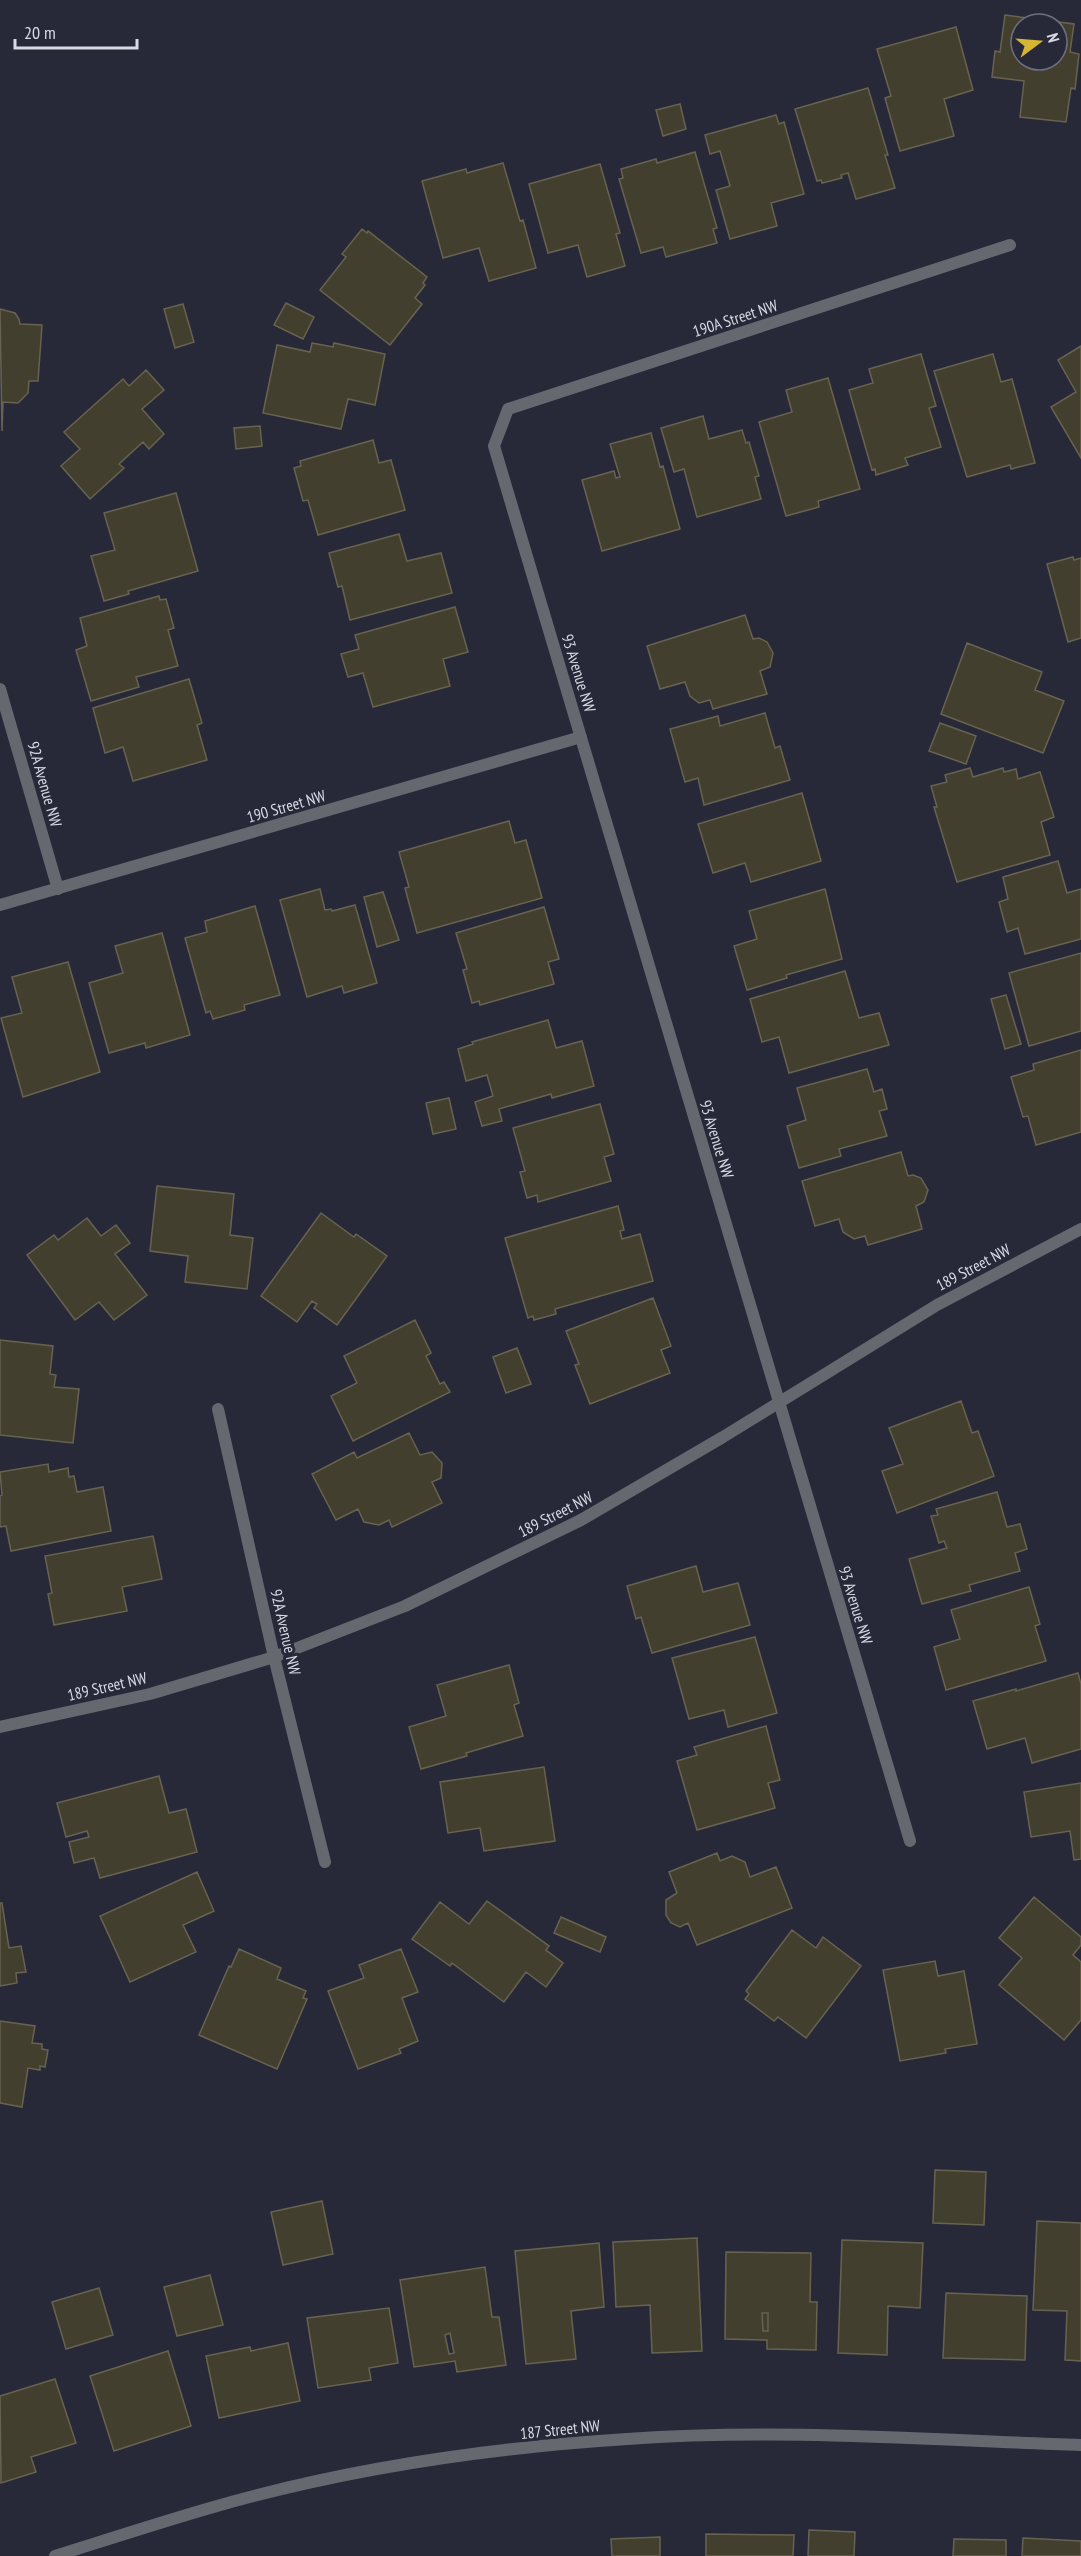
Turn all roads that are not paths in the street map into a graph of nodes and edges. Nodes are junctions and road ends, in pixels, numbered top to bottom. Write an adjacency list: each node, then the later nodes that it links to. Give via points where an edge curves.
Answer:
1 (1010, 245): 2 (street, 190A Street NW, via 508,409)
2 (494, 446): 4 (street, 93 Avenue NW)
3 (0, 689): 5 (street, 92A Avenue NW)
4 (581, 737): 5 (street, 190 Street NW); 8 (street, 93 Avenue NW)
5 (58, 889): 6 (street, 190 Street NW)
6 (0, 905)
7 (1081, 1229): 8 (street, 189 Street NW, via 937,1305)
8 (778, 1402): 10 (street, 189 Street NW, via 581,1521 405,1606); 12 (street, 93 Avenue NW)
9 (218, 1409): 10 (street, 92A Avenue NW)
10 (274, 1657): 11 (street, 189 Street NW, via 150,1694); 13 (street, 92A Avenue NW)
11 (0, 1727)
12 (910, 1841)
13 (325, 1862)
14 (1081, 2445): 15 (street, 187 Street NW, via 720,2435 544,2446 383,2469 293,2488 211,2508)
15 (55, 2556)

